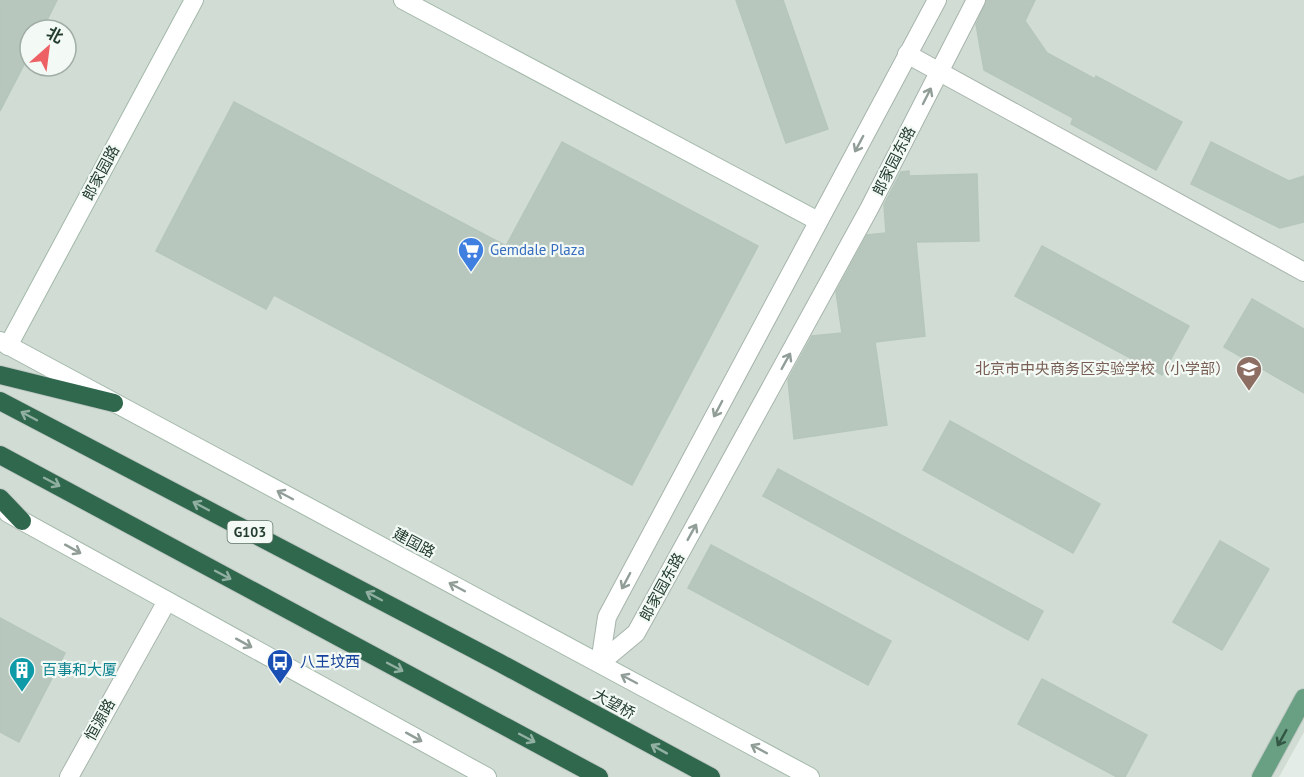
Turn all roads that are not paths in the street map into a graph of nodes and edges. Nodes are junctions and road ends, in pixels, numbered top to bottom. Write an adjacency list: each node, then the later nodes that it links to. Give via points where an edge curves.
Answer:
1 (194, 0): 9 (street, 郎家园路)
2 (403, 0): 7 (street)
3 (937, 0): 5 (street)
4 (976, 0): 6 (street, 郎家园东路)
5 (908, 54): 6 (street); 7 (street, one-way to 7)
6 (939, 73): 8 (street); 18 (street, 郎家园东路, one-way to 6, via 636,633 864,220)
7 (818, 221): 18 (street, one-way to 18, via 607,617)
8 (1304, 272)
9 (4, 343): 12 (street, 建国路)
10 (0, 375): 12 (highway)
11 (0, 400): 23 (highway, 大望桥 / G103, one-way to 11)
12 (114, 403): 18 (street, 建国路, one-way to 12)
13 (0, 455): 22 (highway, one-way to 22)
14 (0, 498): 16 (highway)
15 (0, 508): 16 (street)
16 (22, 520): 17 (street, one-way to 17)
17 (167, 601): 20 (street, 恒源路); 21 (street, one-way to 21)
18 (600, 663): 24 (street, 建国路, one-way to 18)
19 (1304, 698): 25 (main road, one-way to 25)
20 (69, 777)
21 (487, 777)
22 (598, 777)
23 (711, 777)
24 (810, 777)
25 (1261, 777)

